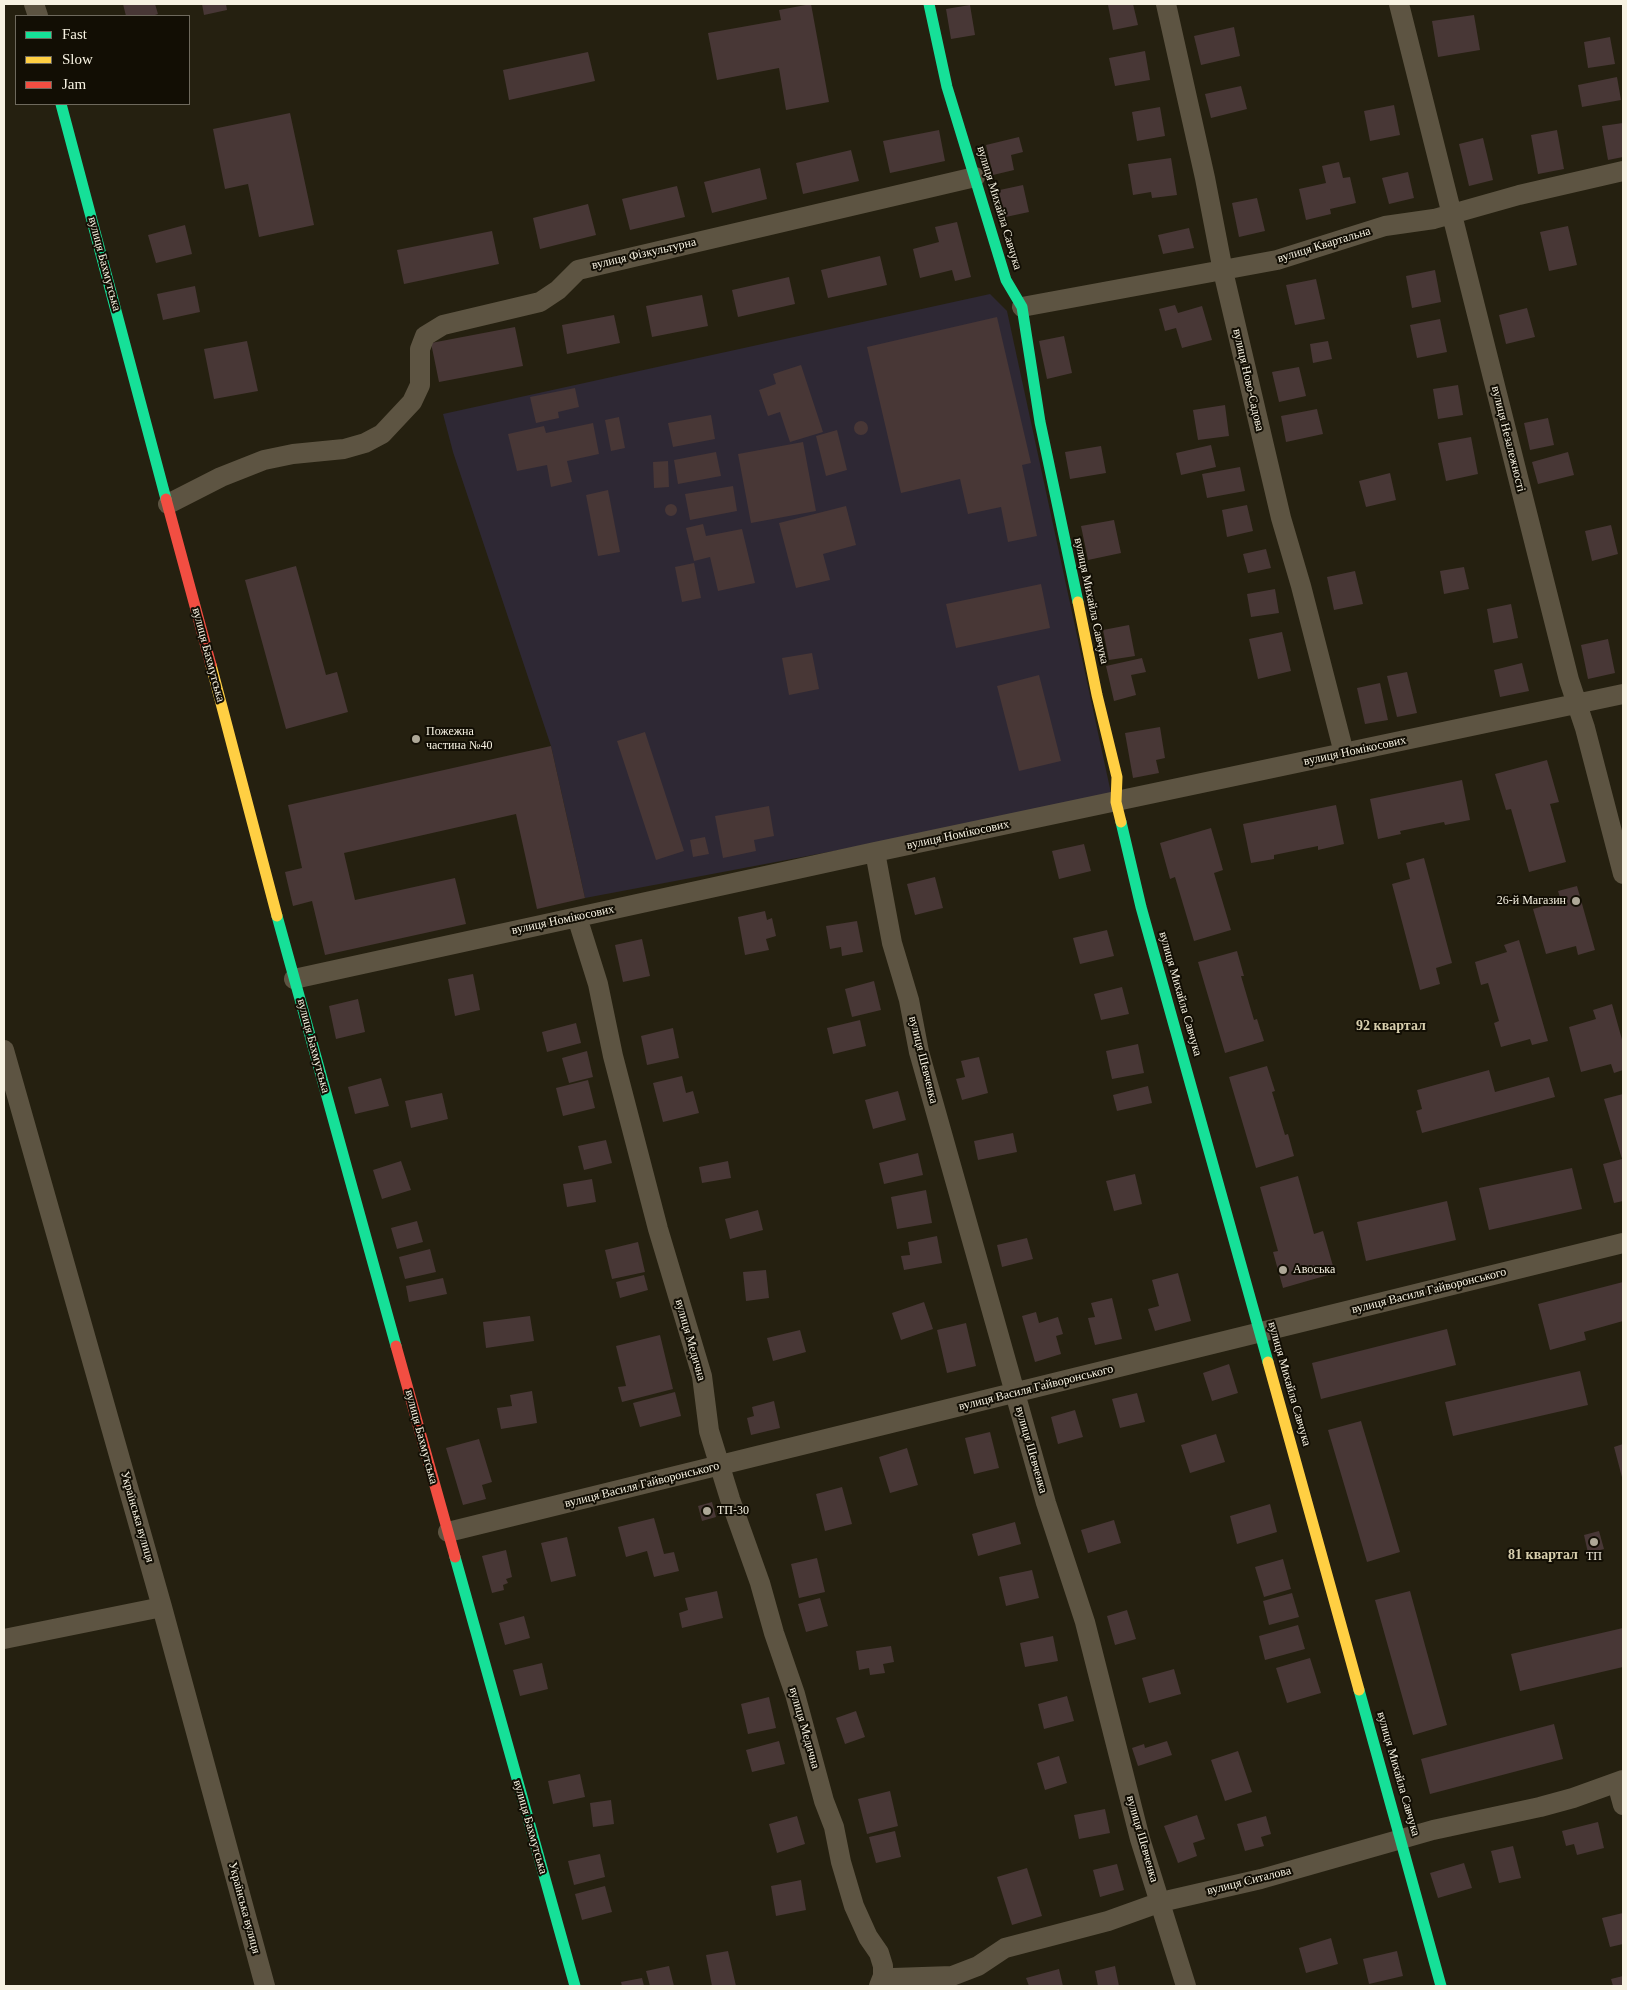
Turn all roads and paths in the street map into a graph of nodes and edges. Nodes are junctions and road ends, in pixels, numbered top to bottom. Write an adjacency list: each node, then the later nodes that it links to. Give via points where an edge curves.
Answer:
1 (929, 4): 6 (street, вулиця Михайла Савчука, via 947,87)
2 (1166, 4): 8 (street, вулиця Ново-Садова)
3 (1399, 4): 7 (street, вулиця Незалежності)
4 (61, 105): 10 (street, вулиця Бахмутська)
5 (1623, 172): 7 (street, вулиця Квартальна, via 1519,194)
6 (975, 176): 9 (street, вулиця Михайла Савчука, via 1006,280); 10 (street, вулиця Фізкультурна, via 578,270 540,302 443,325 425,336 420,349 420,384 412,402 382,434 344,449 264,460)
7 (1451, 213): 8 (street, вулиця Квартальна, via 1434,219 1385,226 1277,260); 12 (street, вулиця Незалежності, via 1568,680)
8 (1223, 270): 9 (street, вулиця Квартальна); 13 (street, вулиця Ново-Садова, via 1280,518)
9 (1022, 308): 14 (street, вулиця Михайла Савчука, via 1040,422 1117,777)
10 (168, 504): 18 (street, вулиця Бахмутська)
11 (1623, 694): 12 (street, вулиця Номікосових)
12 (1577, 704): 13 (street, вулиця Номікосових); 16 (street, вулиця Незалежності)
13 (1344, 753): 14 (street, вулиця Номікосових)
14 (1116, 802): 15 (street, вулиця Номікосових); 21 (street, вулиця Михайла Савчука, via 1141,907)
15 (875, 852): 17 (street, вулиця Номікосових); 22 (street, вулиця Шевченка, via 892,943 909,1000 919,1052)
16 (1623, 874)
17 (577, 917): 18 (street, вулиця Номікосових); 23 (street, вулиця Медична, via 598,984 613,1056 658,1229 702,1376 709,1431)
18 (294, 979): 24 (street, вулиця Бахмутська)
19 (4, 1050): 25 (street, Українська вулиця)
20 (1623, 1243): 21 (street, вулиця Василя Гайворонського)
21 (1260, 1333): 22 (street, вулиця Василя Гайворонського); 29 (street, вулиця Михайла Савчука)
22 (1014, 1394): 23 (street, вулиця Василя Гайворонського); 30 (street, вулиця Шевченка, via 1085,1622 1140,1839)
23 (720, 1466): 24 (street, вулиця Василя Гайворонського); 33 (street, вулиця Медична, via 795,1694 854,1906 883,1966)
24 (448, 1532): 32 (street, вулиця Бахмутська)
25 (162, 1606): 26 (street); 31 (street, Українська вулиця)
26 (4, 1639)
27 (1620, 1782): 28 (street); 29 (street, вулиця Ситалова, via 1556,1802)
28 (1623, 1806)
29 (1401, 1839): 30 (street, вулиця Ситалова, via 1261,1879); 35 (street, вулиця Михайла Савчука)
30 (1161, 1902): 33 (street, вулиця Ситалова, via 1108,1921 1005,1948 978,1966 952,1976 893,1978); 34 (street, вулиця Шевченка)
31 (265, 1986)
32 (575, 1986)
33 (880, 1986)
34 (1186, 1986)
35 (1441, 1986)

